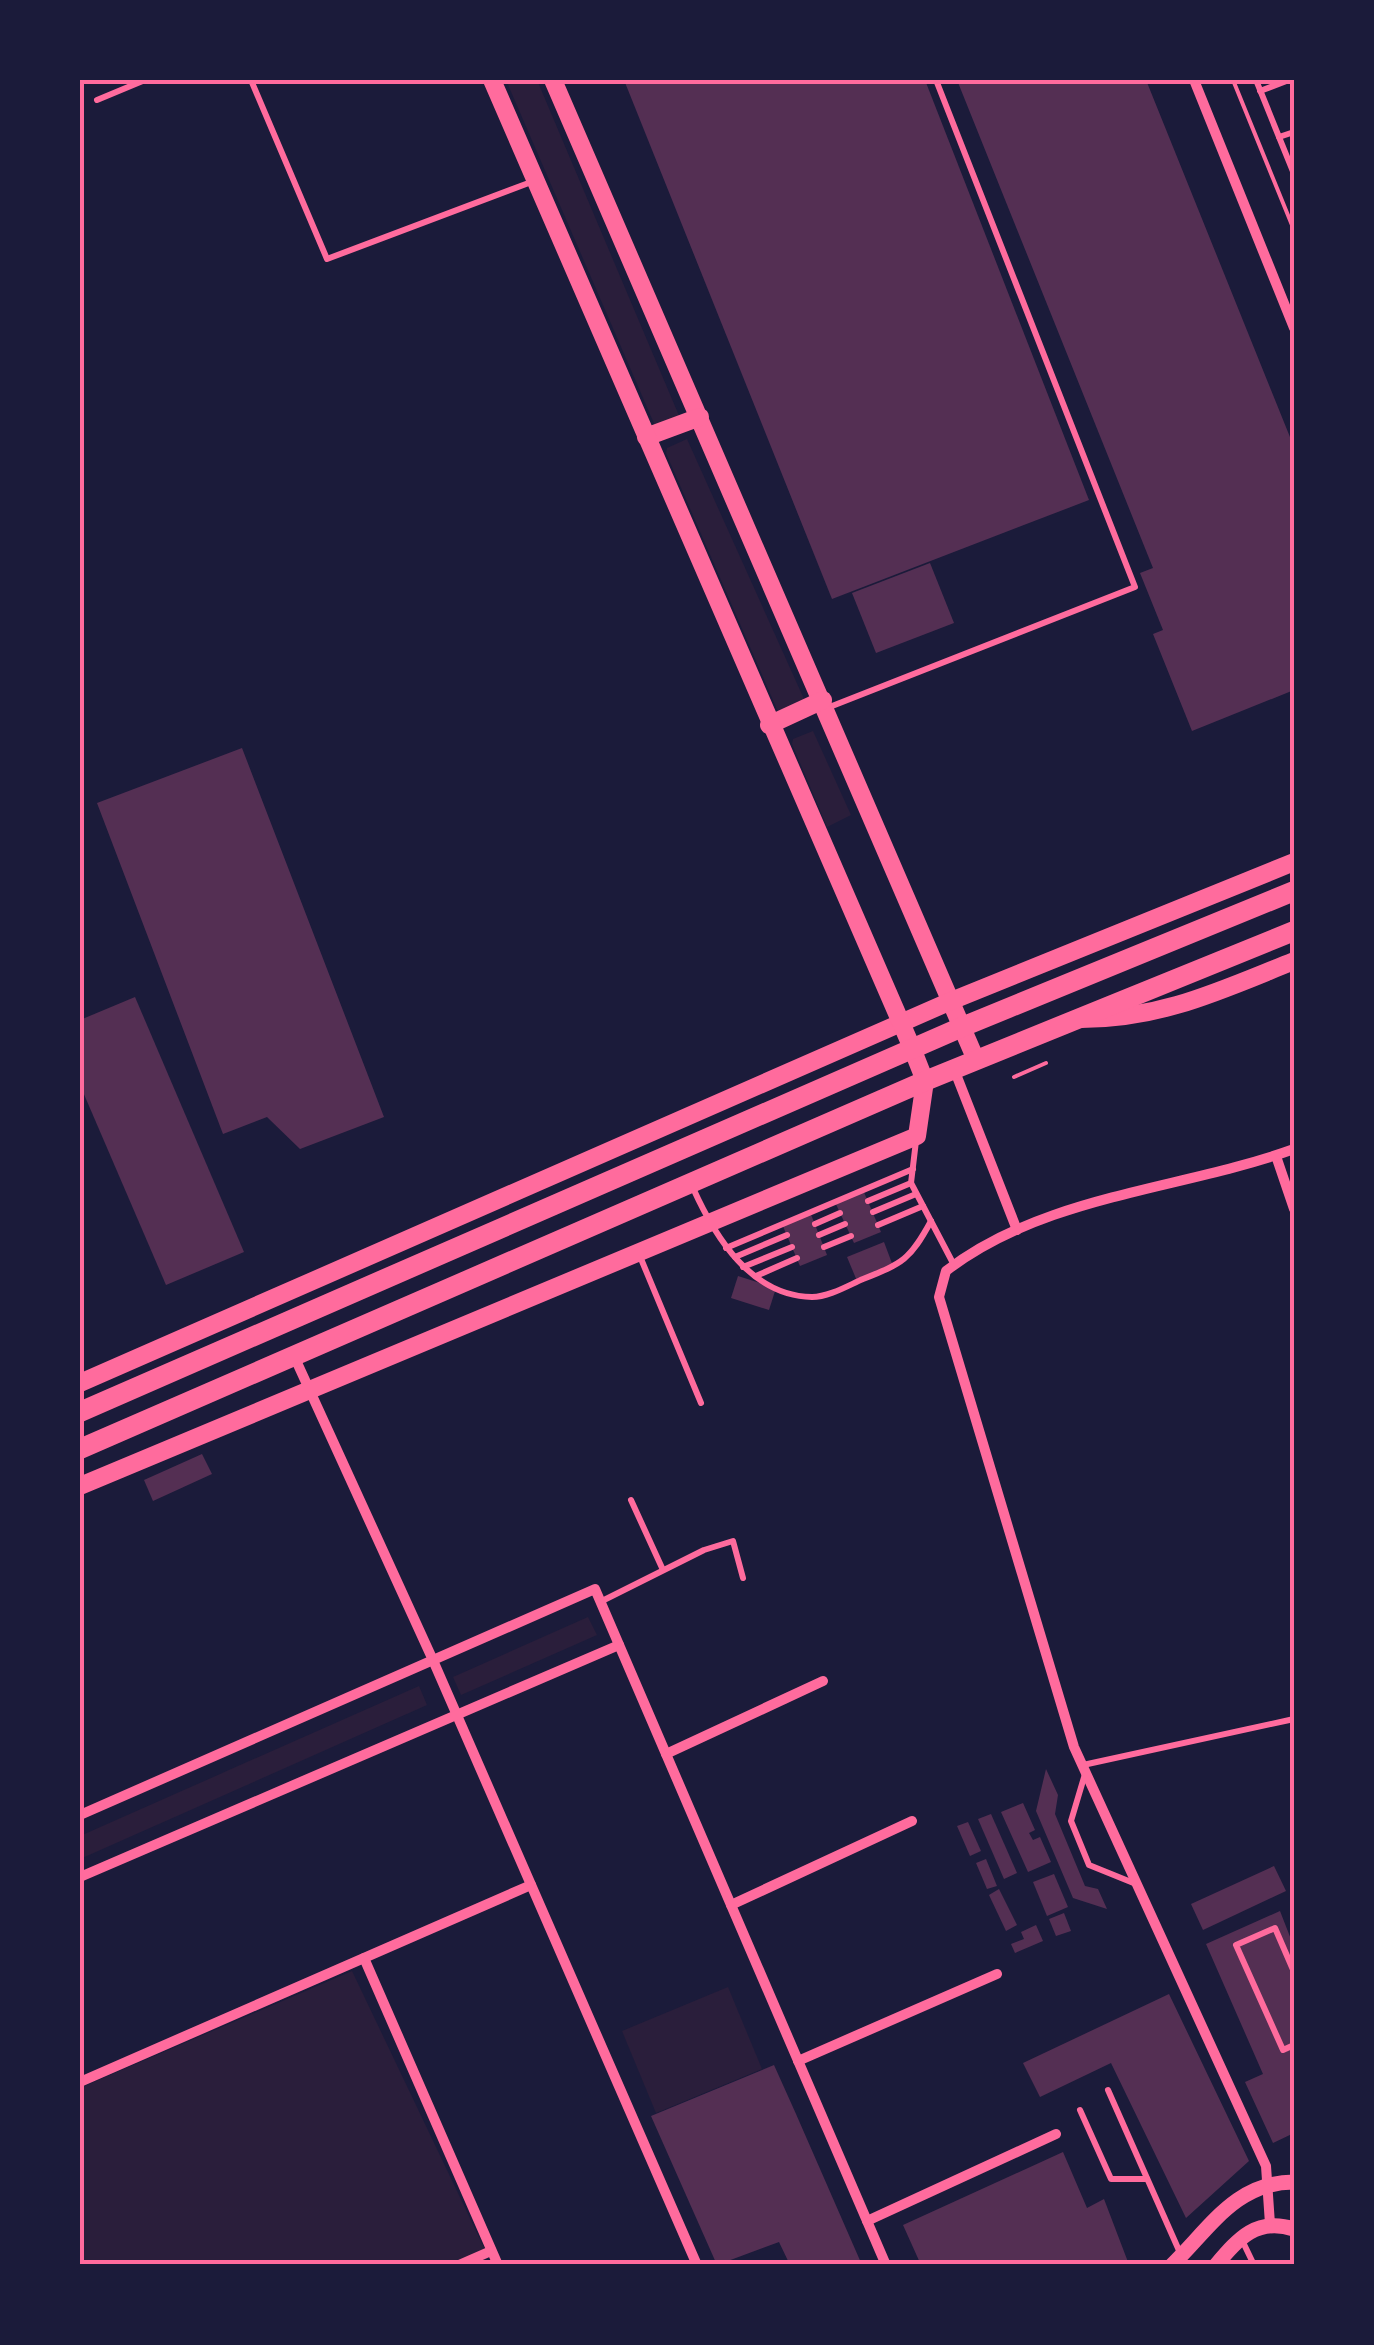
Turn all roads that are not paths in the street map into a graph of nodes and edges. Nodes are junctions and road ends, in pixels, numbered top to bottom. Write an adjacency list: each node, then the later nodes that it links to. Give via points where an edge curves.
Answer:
1 (145, 80): 10 (lane)
2 (251, 80): 14 (lane, via 327,259)
3 (492, 80): 14 (main road)
4 (553, 80): 17 (main road)
5 (936, 80): 19 (lane, via 1135,587)
6 (1194, 80): 15 (street)
7 (1256, 80): 9 (lane)
8 (1289, 80): 9 (lane)
9 (1260, 91): 12 (lane)
10 (97, 100)
11 (1294, 132): 12 (lane)
12 (1279, 138): 13 (lane)
13 (1294, 174)
14 (535, 180): 18 (main road)
15 (1290, 308): 16 (street)
16 (1294, 328)
17 (700, 417): 18 (main road); 19 (main road)
18 (646, 437): 20 (main road)
19 (825, 704): 20 (main road); 25 (main road)
20 (769, 724): 27 (main road)
21 (1294, 862): 25 (main road)
22 (1294, 891): 28 (main road)
23 (1294, 931): 26 (main road)
24 (1294, 961): 26 (main road, via 1174,1008 1135,1018)
25 (951, 1001): 27 (main road); 28 (main road)
26 (1076, 1020): 30 (main road)
27 (900, 1023): 29 (main road); 65 (main road)
28 (962, 1026): 29 (main road); 30 (main road)
29 (912, 1048): 32 (main road); 34 (main road)
30 (976, 1060): 31 (main road)
31 (954, 1069): 32 (main road); 51 (street)
32 (924, 1081): 33 (main road); 38 (main road)
33 (917, 1136): 37 (lane); 47 (main road)
34 (681, 1150): 38 (main road); 68 (main road)
35 (1294, 1150): 36 (street)
36 (1276, 1156): 43 (street); 51 (street)
37 (912, 1169): 39 (lane); 57 (lane)
38 (690, 1183): 47 (lane); 64 (main road)
39 (911, 1183): 40 (lane); 41 (lane)
40 (916, 1194): 42 (lane); 44 (lane)
41 (868, 1201)
42 (923, 1206): 46 (lane); 50 (lane)
43 (1294, 1209)
44 (873, 1212)
45 (840, 1213): 48 (lane)
46 (931, 1222): 61 (lane); 63 (lane, via 905,1262 820,1296)
47 (709, 1223): 57 (lane); 58 (main road)
48 (814, 1224)
49 (845, 1224): 52 (lane)
50 (878, 1225)
51 (1016, 1230): 61 (street)
52 (819, 1235)
53 (787, 1236): 59 (lane)
54 (850, 1236): 56 (lane)
55 (792, 1247): 62 (lane)
56 (824, 1247)
57 (726, 1248): 59 (lane)
58 (639, 1253): 66 (main road); 67 (lane)
59 (735, 1258): 62 (lane)
60 (797, 1258): 63 (lane)
61 (954, 1265): 81 (street, via 940,1283 940,1296)
62 (744, 1267): 63 (lane)
63 (755, 1276)
64 (294, 1355): 66 (street); 69 (main road)
65 (80, 1383)
66 (309, 1392): 70 (main road); 76 (street)
67 (700, 1403)
68 (80, 1412)
69 (80, 1450)
70 (80, 1486)
71 (631, 1500): 72 (lane)
72 (664, 1570): 73 (lane, via 734,1541); 74 (lane)
73 (744, 1578)
74 (600, 1602): 75 (street); 76 (street, via 595,1589)
75 (619, 1645): 78 (street); 80 (street)
76 (432, 1658): 78 (street); 82 (street)
77 (823, 1680): 80 (street)
78 (456, 1713): 84 (street); 86 (street)
79 (1294, 1719): 81 (lane)
80 (666, 1754): 87 (street)
81 (1084, 1769): 85 (street); 85 (lane, via 1071,1821 1089,1865)
82 (80, 1815)
83 (912, 1821): 87 (street)
84 (80, 1877)
85 (1136, 1884): 99 (street, via 1260,2152)
86 (531, 1885): 88 (street); 108 (street)
87 (731, 1905): 92 (street)
88 (364, 1958): 93 (street); 104 (street)
89 (1294, 1972): 91 (lane, via 1274,1928 1236,1945 1283,2050)
90 (998, 1974): 92 (street)
91 (1294, 2045)
92 (798, 2060): 100 (street)
93 (80, 2082)
94 (1108, 2090): 97 (lane)
95 (1080, 2110): 97 (lane, via 1112,2178)
96 (1056, 2134): 100 (street)
97 (1147, 2179): 105 (lane)
98 (1294, 2182): 99 (street)
99 (1266, 2184): 101 (street); 105 (street, via 1235,2199)
100 (867, 2220): 109 (street)
101 (1270, 2224): 102 (street); 103 (street)
102 (1294, 2229)
103 (1241, 2236): 110 (street); 111 (lane)
104 (491, 2251): 106 (street); 107 (street)
105 (1177, 2261)
106 (459, 2265)
107 (498, 2265)
108 (697, 2265)
109 (886, 2265)
110 (1216, 2265)
111 (1254, 2265)

